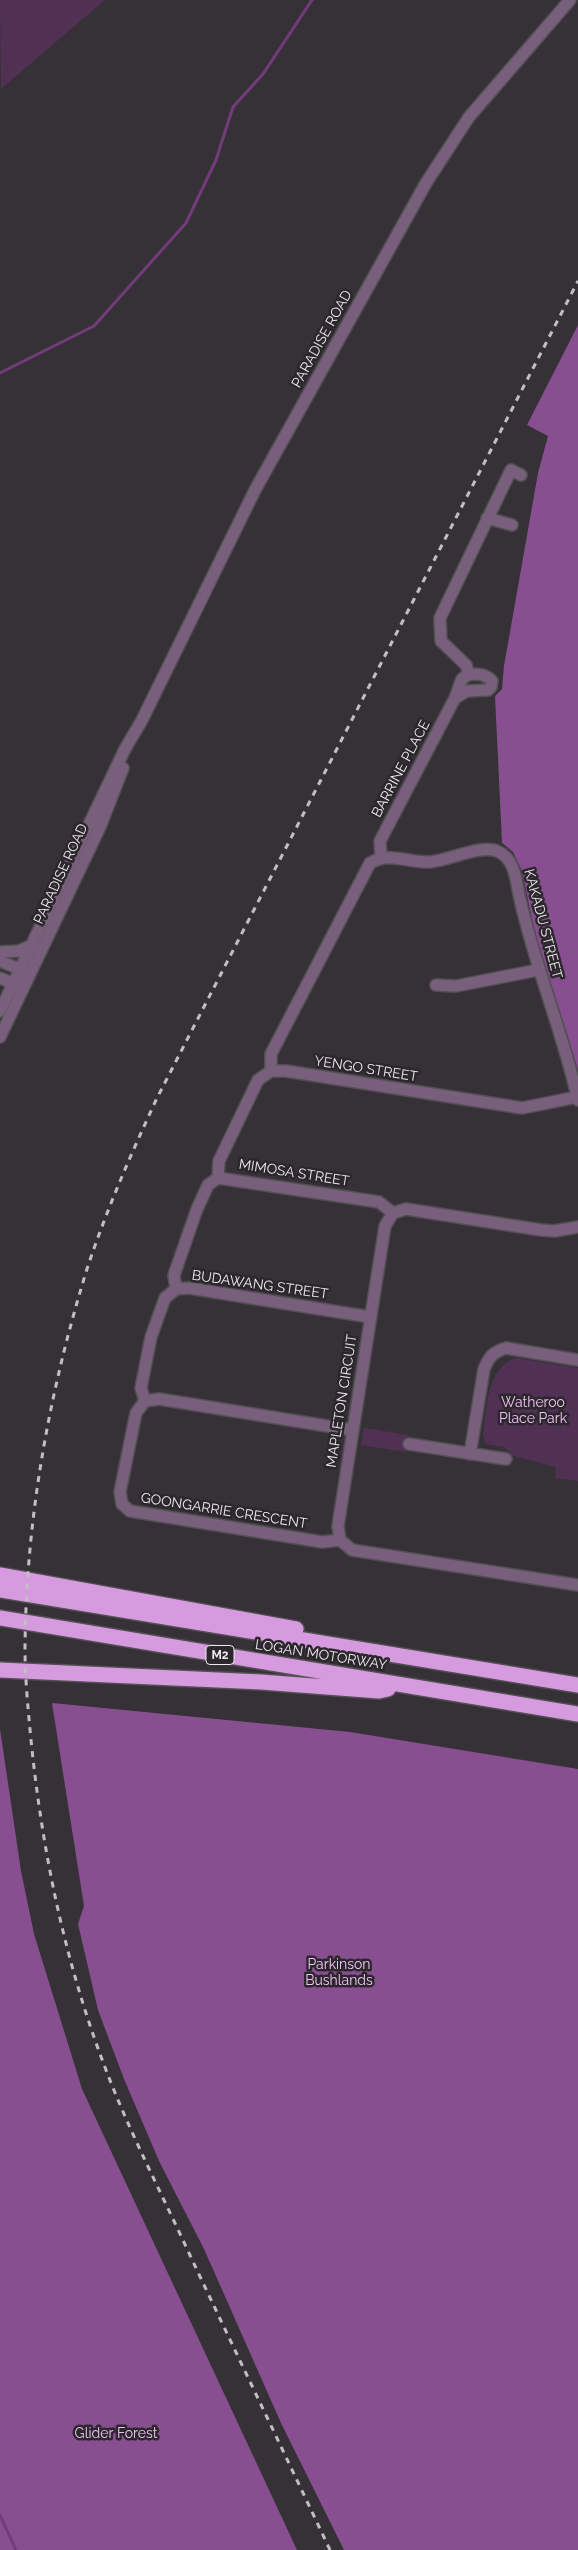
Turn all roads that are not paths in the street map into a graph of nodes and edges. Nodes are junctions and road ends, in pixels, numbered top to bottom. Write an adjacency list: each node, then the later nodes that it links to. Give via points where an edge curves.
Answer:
1 (570, 0): 7 (street, PARADISE ROAD, via 469,116 426,183 255,490)
2 (520, 475): 3 (street, via 511,470)
3 (487, 518): 4 (street); 5 (street, via 440,618 441,640 466,665)
4 (512, 525)
5 (469, 674): 6 (street, BARRINE PLACE, via 462,679); 6 (street, via 488,677 492,681 491,687)
6 (455, 698): 8 (street, BARRINE PLACE, via 380,842)
7 (142, 720): 9 (street, PARADISE ROAD, via 125,749); 13 (street, PARADISE ROAD, via 100,827)
8 (381, 856): 12 (street, KAKADU STREET, via 431,862 485,850 504,854 511,862); 19 (street, via 370,863 271,1054)
9 (32, 945): 10 (street, via 19,951); 13 (street, PARADISE ROAD)
10 (0, 952)
11 (0, 961): 13 (street)
12 (538, 970): 15 (street, via 456,986); 20 (street, KAKADU STREET)
13 (26, 972): 16 (street, PARADISE ROAD)
14 (0, 978): 16 (street)
15 (436, 985)
16 (19, 986): 17 (street, PARADISE ROAD); 18 (street, PARADISE ROAD)
17 (0, 1011)
18 (0, 1037)
19 (271, 1071): 20 (street, YENGO STREET, via 522,1108); 21 (street, via 258,1080 219,1161)
20 (578, 1099)
21 (218, 1178): 22 (street, MIMOSA STREET, via 379,1202); 24 (street, MIMOSA STREET, via 208,1185 197,1209 174,1275)
22 (394, 1213): 23 (street, via 406,1209 541,1230); 25 (street, MAPLETON CIRCUIT, via 385,1226)
23 (578, 1227)
24 (176, 1289): 25 (street, BUDAWANG STREET, via 189,1288); 27 (street, BUDAWANG STREET, via 165,1298 151,1338 141,1388)
25 (370, 1317): 28 (street, MAPLETON CIRCUIT)
26 (578, 1360): 30 (street, via 506,1348 496,1351 488,1358 484,1369)
27 (145, 1401): 28 (street, via 158,1399); 32 (street, GOONGARRIE CRESCENT, via 136,1413 120,1492 122,1504 130,1511 322,1542)
28 (352, 1430): 32 (street, MAPLETON CIRCUIT, via 338,1526)
29 (408, 1444): 30 (street)
30 (470, 1454): 31 (street)
31 (506, 1459)
32 (340, 1540): 34 (street, via 352,1550)
33 (0, 1575): 37 (highway, via 346,1639)
34 (578, 1585)
35 (0, 1590): 37 (highway, LOGAN MOTORWAY / M2)
36 (0, 1618): 39 (highway, LOGAN MOTORWAY / M2)
37 (374, 1652): 40 (highway, LOGAN MOTORWAY / M2)
38 (0, 1670): 39 (highway, via 379,1691)
39 (404, 1685): 41 (highway, LOGAN MOTORWAY / M2)
40 (578, 1685)
41 (578, 1714)

